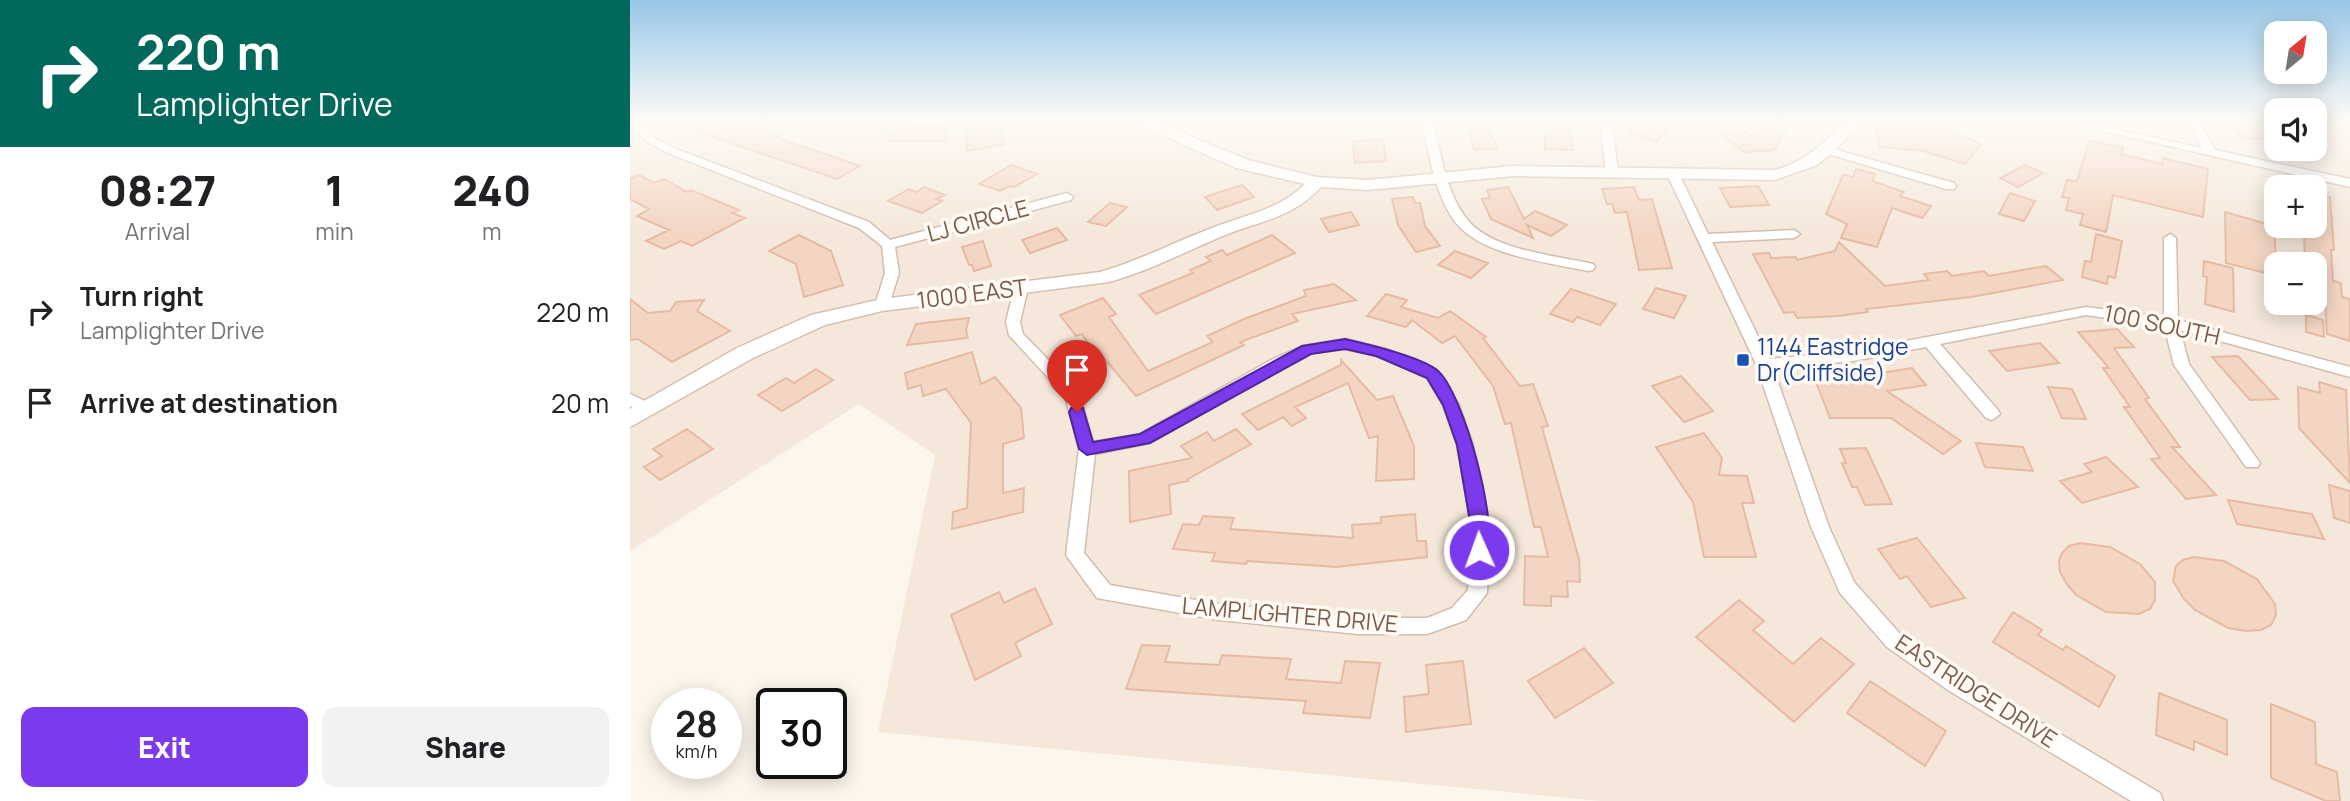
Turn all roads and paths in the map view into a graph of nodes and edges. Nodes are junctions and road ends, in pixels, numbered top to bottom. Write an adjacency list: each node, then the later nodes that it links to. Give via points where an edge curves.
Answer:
1 (689, 157): 18 (street, via 864,225)
2 (1226, 157): 11 (street)
3 (1437, 157): 10 (street)
4 (1610, 157): 8 (street)
5 (1816, 157): 9 (street, via 1801,169 1775,176)
6 (1851, 157): 13 (street)
7 (2238, 157): 12 (street)
8 (1612, 173): 9 (street); 10 (street)
9 (1673, 174): 16 (street, EASTRIDGE DRIVE)
10 (1442, 176): 11 (street, via 1368,185); 19 (street, via 1460,220 1475,234 1500,246)
11 (1317, 181): 20 (street, 1000 EAST, via 1286,208 1136,268 1102,278)
12 (2350, 183)
13 (1950, 187)
14 (1067, 197): 18 (street, LJ CIRCLE)
15 (1794, 234): 16 (street)
16 (1705, 238): 24 (street, EASTRIDGE DRIVE)
17 (2170, 238): 22 (street)
18 (888, 245): 21 (street, via 892,274)
19 (1588, 267)
20 (1021, 288): 21 (street, 1000 EAST); 28 (street, LAMPLIGHTER DRIVE, via 1013,322 1016,335 1072,394)
21 (882, 304): 26 (street, 1000 EAST, via 818,320 779,336)
22 (2171, 324): 23 (street, 100 SOUTH, via 2086,311); 25 (street, 100 SOUTH); 29 (street, via 2182,365)
23 (1930, 342): 24 (street, 100 SOUTH, via 1853,356); 27 (street)
24 (1764, 364): 30 (street, EASTRIDGE DRIVE, via 1820,527 1847,587 1894,641 1955,683)
25 (2350, 372)
26 (636, 409)
27 (1992, 414)
28 (1087, 449): 28 (street, LAMPLIGHTER DRIVE, via 1075,555 1104,592 1219,612 1358,626 1427,626 1459,614 1477,593 1480,528 1465,445 1451,405 1432,374 1381,352 1345,344 1308,349 1144,439)
29 (2252, 463)
30 (2152, 801)

